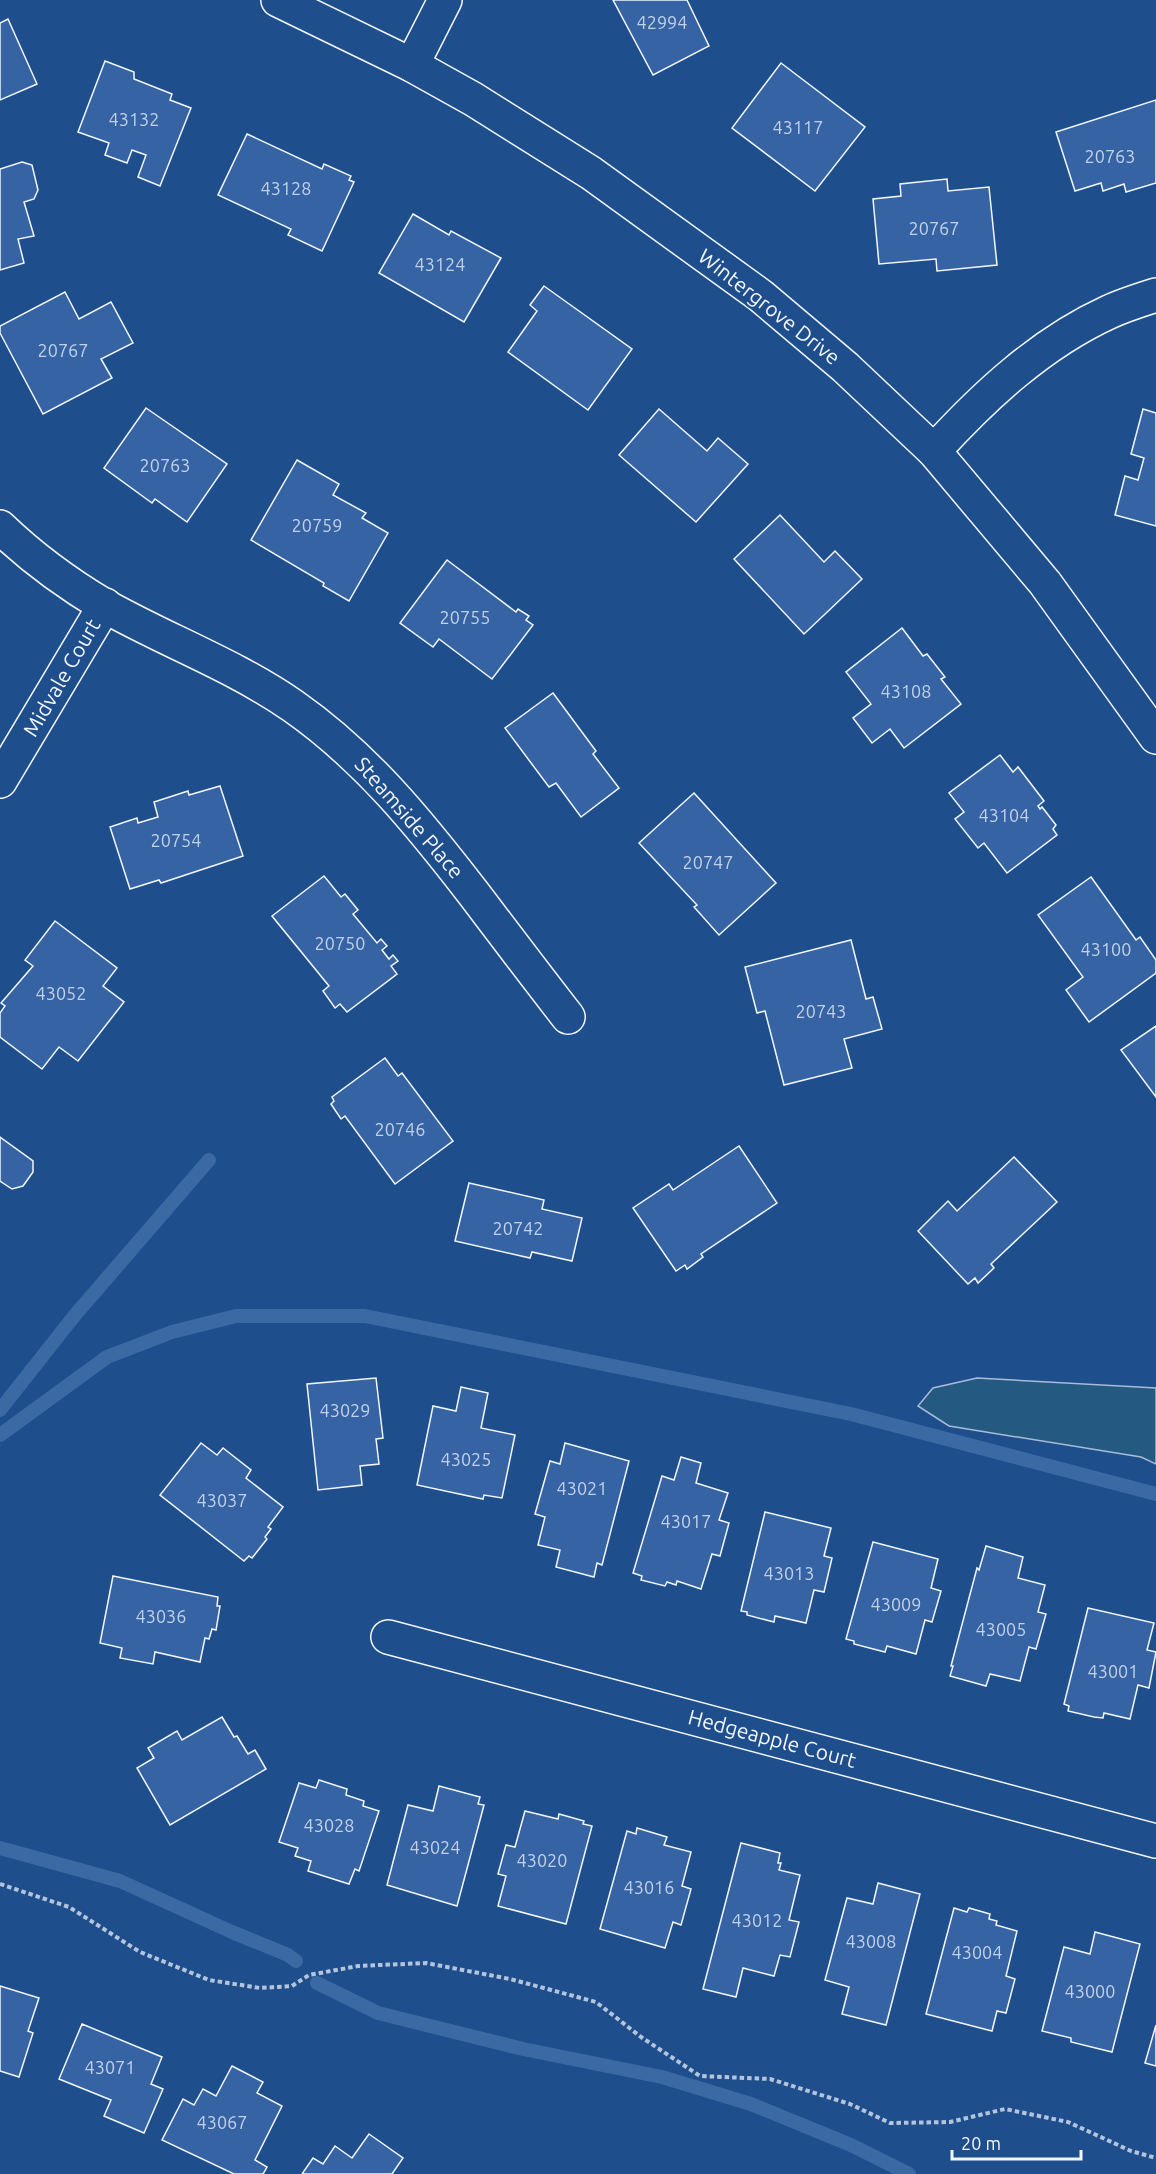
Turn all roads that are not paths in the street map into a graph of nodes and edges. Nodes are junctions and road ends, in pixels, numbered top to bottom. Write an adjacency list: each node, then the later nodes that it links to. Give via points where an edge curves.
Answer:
1 (278, 0): 3 (street, Wintergrove Drive)
2 (445, 0): 3 (street)
3 (412, 65): 5 (street, Wintergrove Drive, via 591,173 761,296 845,367)
4 (1156, 295): 5 (street, via 1108,313 1046,348 969,413)
5 (934, 451): 8 (street, Wintergrove Drive, via 1045,583)
6 (0, 527): 7 (street, Steamside Place, via 44,565)
7 (105, 605): 9 (street, Midvale Court); 10 (street, Steamside Place, via 230,667 293,705 350,751 426,831)
8 (1156, 737)
9 (0, 781)
10 (568, 1017)
11 (388, 1637): 12 (street, Hedgeapple Court)
12 (1156, 1841)

